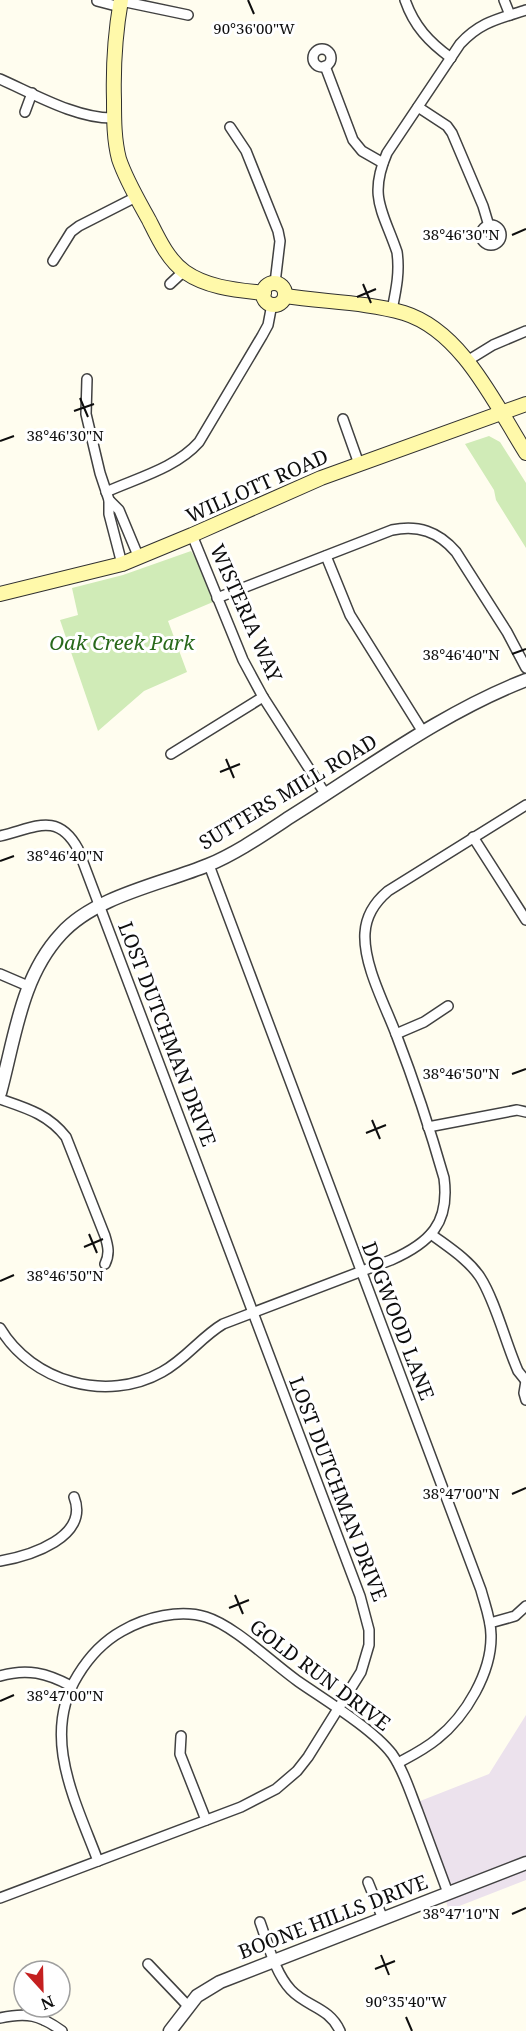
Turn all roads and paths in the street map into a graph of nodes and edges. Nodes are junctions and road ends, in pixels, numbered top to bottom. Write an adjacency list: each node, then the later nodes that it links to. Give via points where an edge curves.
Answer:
1 (405, 0): 8 (street, via 425,37)
2 (504, 0): 7 (street)
3 (97, 2): 4 (street)
4 (120, 2): 6 (street); 14 (main road, via 114,48)
5 (526, 10): 7 (street)
6 (188, 15)
7 (510, 15): 8 (street, via 478,27)
8 (450, 58): 12 (street)
9 (325, 66): 16 (street, via 353,140 362,151)
10 (0, 79): 11 (street)
11 (32, 93): 13 (street); 14 (street, via 93,117)
12 (418, 106): 16 (street); 18 (street, via 452,133)
13 (25, 112)
14 (114, 118): 17 (main road, via 119,158)
15 (230, 127): 21 (street, via 246,151 278,231)
16 (383, 163): 25 (street, via 377,182 378,202 399,261)
17 (136, 197): 19 (street, via 71,232); 20 (main road, via 163,246)
18 (489, 226)
19 (53, 261)
20 (184, 271): 22 (street); 24 (main road, via 222,287)
21 (275, 283): 23 (main road, via 282,286); 24 (main road, via 268,285)
22 (170, 284)
23 (285, 296): 24 (main road, via 282,302); 25 (main road)
24 (268, 299): 32 (street, via 268,325)
25 (392, 310): 27 (main road, via 429,324)
26 (526, 331): 27 (street)
27 (467, 361): 30 (main road)
28 (87, 379): 36 (street, via 86,414)
29 (526, 404): 30 (main road, WILLOTT ROAD)
30 (502, 413): 34 (main road); 35 (main road, WILLOTT ROAD)
31 (343, 419): 35 (street)
32 (206, 431): 33 (street); 36 (street, via 186,456)
33 (214, 437)
34 (526, 453)
35 (359, 464): 37 (main road, WILLOTT ROAD)
36 (108, 496): 39 (street, via 119,510); 40 (street)
37 (192, 536): 39 (main road, WILLOTT ROAD); 42 (street, WISTERIA WAY)
38 (326, 556): 42 (street); 43 (street, via 392,530 416,528 438,535 467,568); 46 (street, via 350,615)
39 (139, 558): 40 (main road, WILLOTT ROAD)
40 (122, 564): 41 (main road, WILLOTT ROAD)
41 (0, 594)
42 (217, 598): 45 (street, WISTERIA WAY)
43 (526, 668)
44 (526, 680): 46 (street, SUTTERS MILL ROAD, via 467,706)
45 (263, 697): 47 (street); 48 (street, WISTERIA WAY)
46 (423, 732): 48 (street, SUTTERS MILL ROAD)
47 (171, 754)
48 (326, 795): 54 (street, SUTTERS MILL ROAD)
49 (526, 805): 53 (street)
50 (60, 816): 51 (street)
51 (56, 826): 52 (street, via 33,825); 55 (street, LOST DUTCHMAN DRIVE, via 65,831 78,849)
52 (0, 836)
53 (473, 837): 56 (street); 60 (street, via 388,891 371,909 365,931 368,957)
54 (209, 865): 55 (street, SUTTERS MILL ROAD); 67 (street, DOGWOOD LANE)
55 (100, 906): 58 (street, SUTTERS MILL ROAD, via 59,935 36,967); 68 (street, LOST DUTCHMAN DRIVE)
56 (526, 921)
57 (0, 974): 58 (street)
58 (28, 986): 61 (street, SUTTERS MILL ROAD)
59 (448, 1006): 60 (street)
60 (396, 1034): 64 (street)
61 (0, 1093)
62 (0, 1099): 66 (street, via 40,1113 66,1137 109,1249)
63 (526, 1112): 64 (street, via 517,1110)
64 (428, 1127): 65 (street, via 446,1191 443,1212)
65 (431, 1234): 67 (street, via 408,1252); 70 (street, via 479,1275 518,1371)
66 (105, 1264)
67 (360, 1271): 68 (street); 75 (street, DOGWOOD LANE)
68 (252, 1312): 69 (street, via 213,1330 160,1374 116,1387 76,1383 55,1376 30,1361); 78 (street, LOST DUTCHMAN DRIVE, via 366,1615 366,1659)
69 (0, 1328)
70 (526, 1381): 71 (street)
71 (526, 1400)
72 (74, 1497): 73 (street, via 78,1512 75,1522 61,1539)
73 (0, 1561)
74 (526, 1606): 75 (street, via 514,1616)
75 (490, 1623): 80 (street, DOGWOOD LANE, via 485,1671 466,1705 438,1739)
76 (0, 1676): 77 (street, via 31,1671)
77 (71, 1686): 78 (street, GOLD RUN DRIVE, via 92,1655 116,1634 160,1617 190,1614 225,1625); 82 (street, GOLD RUN DRIVE, via 61,1729 63,1765)
78 (338, 1709): 80 (street, GOLD RUN DRIVE, via 379,1741); 81 (street, LOST DUTCHMAN DRIVE, via 308,1757 287,1781 253,1802)
79 (181, 1736): 81 (street, via 180,1754)
80 (398, 1763): 85 (street, GOLD RUN DRIVE)
81 (206, 1820): 82 (street, LOST DUTCHMAN DRIVE)
82 (98, 1861): 86 (street, LOST DUTCHMAN DRIVE)
83 (526, 1863): 85 (street, BOONE HILLS DRIVE)
84 (368, 1882): 87 (street)
85 (448, 1893): 87 (street, BOONE HILLS DRIVE)
86 (0, 1898)
87 (382, 1919): 89 (street, BOONE HILLS DRIVE)
88 (260, 1922): 89 (street)
89 (275, 1960): 91 (street, BOONE HILLS DRIVE, via 220,1982); 95 (street, via 291,1990 330,2016)
90 (148, 1964): 91 (street)
91 (188, 2006): 94 (street, BOONE HILLS DRIVE)
92 (44, 2020): 93 (street)
93 (62, 2031)
94 (170, 2031)
95 (340, 2031)

